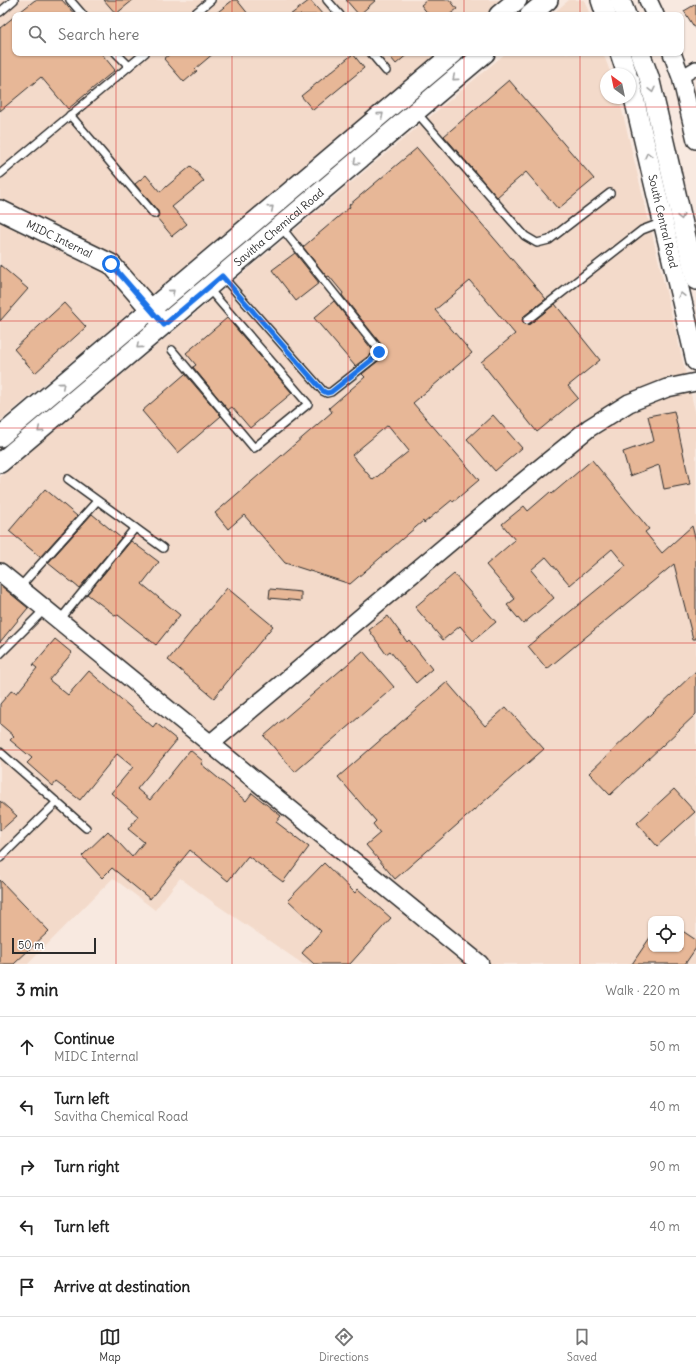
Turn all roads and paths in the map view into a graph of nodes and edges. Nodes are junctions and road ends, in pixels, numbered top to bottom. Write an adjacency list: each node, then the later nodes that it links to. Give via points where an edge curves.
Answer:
1 (14, 0): 10 (lane)
2 (70, 0): 11 (lane)
3 (212, 0): 12 (lane)
4 (327, 0): 13 (lane)
5 (517, 0): 14 (main road)
6 (548, 0): 15 (main road)
7 (601, 0): 16 (main road)
8 (620, 0): 17 (main road)
9 (648, 0): 18 (street)
10 (0, 12)
11 (80, 12)
12 (197, 12)
13 (337, 12)
14 (503, 12)
15 (534, 12)
16 (605, 12)
17 (625, 12)
18 (654, 12)
19 (119, 56): 27 (lane)
20 (141, 56): 27 (lane)
21 (373, 56): 30 (lane)
22 (450, 56): 44 (main road, Savitha Chemical Road, one-way to 22)
23 (481, 56): 33 (main road, Savitha Chemical Road, one-way to 33)
24 (621, 56): 28 (main road)
25 (641, 56): 42 (main road, South Central Road, one-way to 42, via 649,77)
26 (673, 56): 31 (street)
27 (129, 66): 34 (lane)
28 (625, 68)
29 (696, 68): 31 (street)
30 (386, 72)
31 (681, 77): 35 (street)
32 (635, 104): 40 (main road, South Central Road, one-way to 32)
33 (416, 112): 37 (lane, via 525,236 537,242 549,240); 41 (main road, Savitha Chemical Road, one-way to 41)
34 (70, 115): 36 (lane); 39 (lane)
35 (696, 140)
36 (0, 174)
37 (610, 193)
38 (0, 210): 44 (main road, MIDC Internal, via 111,264)
39 (154, 214)
40 (663, 222): 45 (lane, via 642,230); 48 (main road, South Central Road, one-way to 40)
41 (280, 226): 43 (main road, Savitha Chemical Road); 43 (lane, via 378,348 378,355 327,393)
42 (696, 280)
43 (215, 282): 46 (main road, Savitha Chemical Road); 47 (lane, via 308,404 254,448)
44 (151, 310): 46 (main road, MIDC Internal); 50 (main road, Savitha Chemical Road, one-way to 44)
45 (528, 320)
46 (164, 325): 51 (main road, Savitha Chemical Road, one-way to 51)
47 (172, 350)
48 (696, 361)
49 (696, 382): 61 (street, via 667,388 630,403 590,428)
50 (0, 437)
51 (0, 463)
52 (68, 479): 53 (lane)
53 (97, 500): 54 (lane); 57 (lane)
54 (135, 528): 55 (lane); 59 (lane)
55 (163, 548)
56 (0, 572): 57 (street)
57 (19, 588): 58 (street)
58 (45, 609): 59 (street); 60 (lane)
59 (59, 621): 61 (street)
60 (0, 654)
61 (210, 744): 66 (street)
62 (0, 752): 63 (lane)
63 (57, 802): 64 (lane); 65 (lane)
64 (86, 828)
65 (0, 858)
66 (480, 964)

